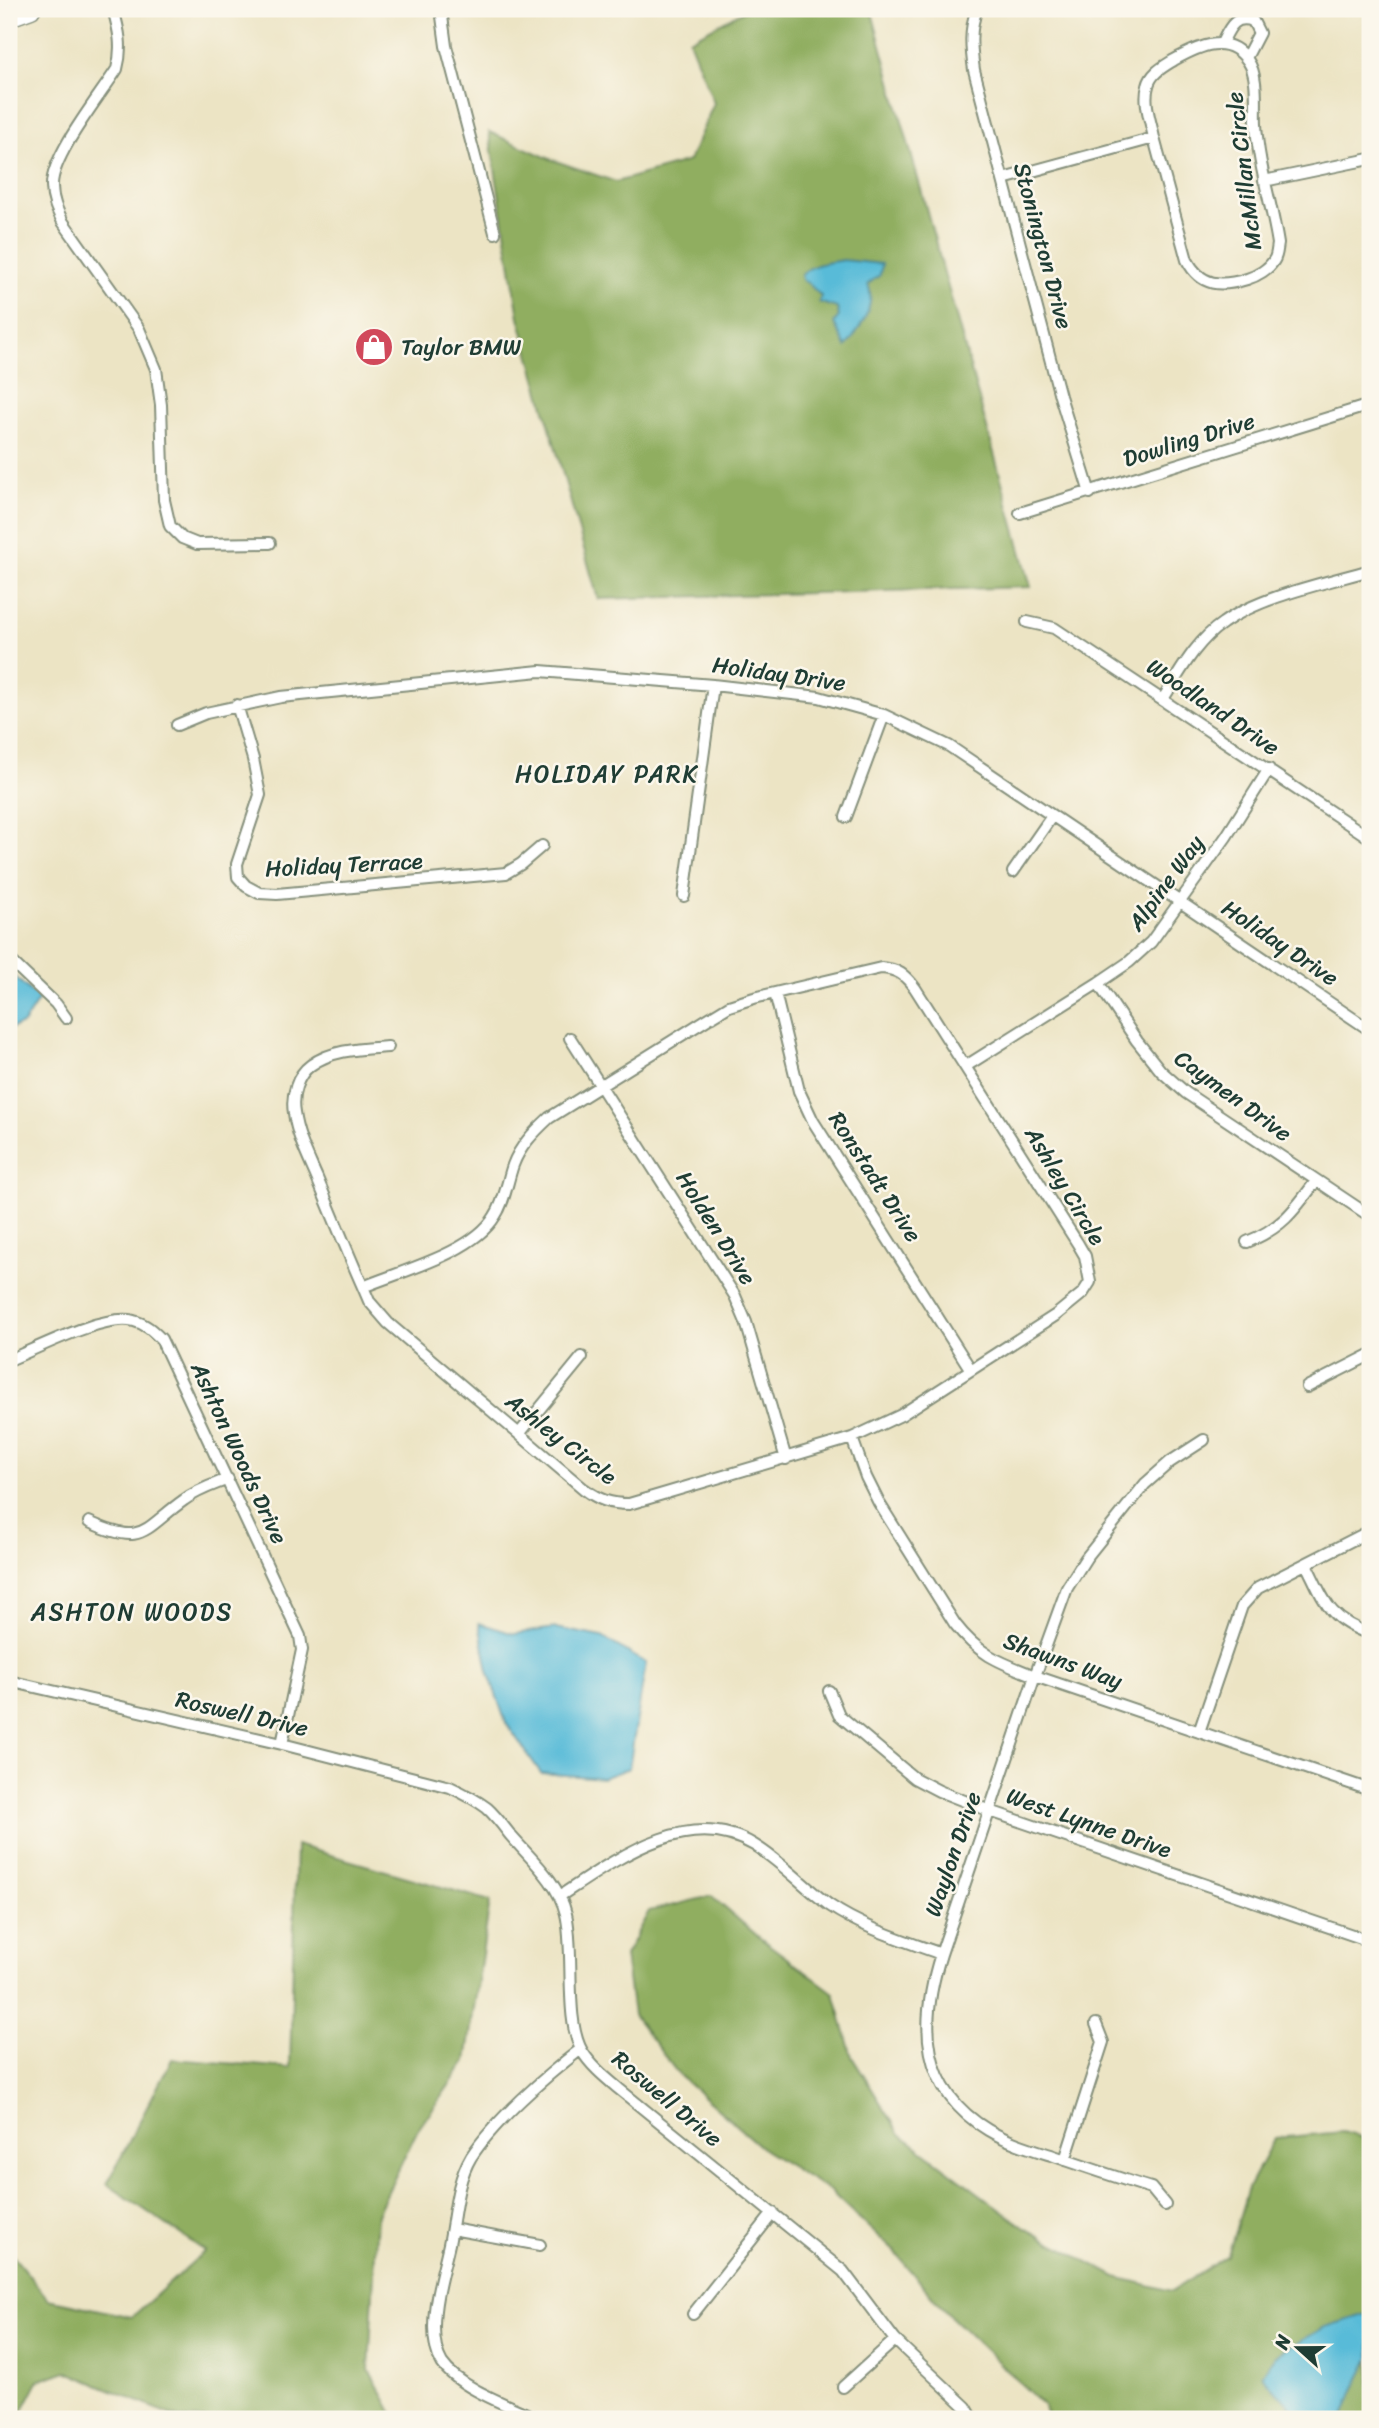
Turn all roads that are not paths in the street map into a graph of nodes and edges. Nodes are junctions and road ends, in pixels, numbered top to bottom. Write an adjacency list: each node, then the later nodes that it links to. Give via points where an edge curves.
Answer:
1 (31, 9): 5 (main road)
2 (113, 9): 16 (street, via 121,52 117,69 56,164 51,184 54,204 139,329 156,369 164,500 170,526 197,544)
3 (441, 9): 12 (street, via 446,46)
4 (977, 9): 10 (street, Stonington Drive, via 972,22 974,70)
5 (9, 16)
6 (1222, 43): 7 (street, McMillan Circle); 7 (street, McMillan Circle, via 1234,22 1253,21 1258,38); 8 (street, McMillan Circle, via 1198,46 1154,74 1147,95)
7 (1246, 58): 11 (street, McMillan Circle, via 1254,74)
8 (1154, 138): 10 (street); 11 (street, McMillan Circle, via 1186,260 1213,284 1252,278 1275,260 1278,244)
9 (1370, 159): 11 (street)
10 (1003, 179): 14 (street, Stonington Drive)
11 (1264, 181)
12 (495, 233)
13 (1370, 405): 14 (street, Dowling Drive)
14 (1090, 493): 15 (street, Dowling Drive)
15 (1020, 513)
16 (270, 543)
17 (1370, 570): 20 (street, via 1268,601 1222,623 1185,663)
18 (1027, 622): 20 (street, Woodland Drive, via 1054,628)
19 (713, 685): 21 (street, Holiday Drive, via 540,671 281,696); 22 (street, Holiday Drive, via 819,697); 30 (street)
20 (1163, 699): 24 (street, Woodland Drive)
21 (237, 705): 23 (street, Holiday Drive); 28 (street, Holiday Terrace, via 260,795 237,864 238,877 246,886 259,892 299,892 506,873)
22 (884, 715): 25 (street, Holiday Drive, via 949,746); 26 (street)
23 (177, 724)
24 (1269, 769): 27 (street, Woodland Drive); 31 (street, Alpine Way)
25 (1052, 816): 29 (street); 31 (street, Holiday Drive)
26 (846, 817)
27 (1370, 838)
28 (542, 846)
29 (1013, 872)
30 (684, 896)
31 (1181, 902): 33 (street, Alpine Way, via 1151,942); 36 (street, Holiday Drive)
32 (9, 959): 35 (street)
33 (1098, 983): 39 (street, Alpine Way); 41 (street, Caymen Drive, via 1161,1071)
34 (775, 993): 39 (street, Ashley Circle, via 867,970 895,969 915,988); 40 (street, Ashley Circle, via 729,1006); 48 (street, Ronstadt Drive, via 799,1091 813,1121)
35 (66, 1017)
36 (1370, 1030)
37 (570, 1038): 40 (street, Holden Drive)
38 (388, 1047): 44 (street, Ashley Circle, via 347,1051 310,1065 299,1078 293,1112)
39 (966, 1066): 48 (street, Ashley Circle, via 1085,1256 1090,1282 1072,1303)
40 (601, 1085): 44 (street, Ashley Circle, via 549,1118 522,1146 495,1217 481,1232 437,1257); 53 (street, Holden Drive, via 735,1296)
41 (1316, 1181): 42 (street, Caymen Drive); 43 (street, via 1280,1225)
42 (1370, 1216)
43 (1247, 1242)
44 (363, 1287): 50 (street, Ashley Circle, via 388,1322)
45 (1370, 1355): 49 (street)
46 (582, 1357): 50 (street)
47 (9, 1360): 54 (street, Ashton Woods Drive, via 116,1319 150,1328 161,1339)
48 (971, 1370): 51 (street, Ashley Circle, via 901,1415)
49 (1307, 1387)
50 (519, 1434): 53 (street, Ashley Circle, via 597,1499 613,1504 629,1504)
51 (852, 1438): 53 (street, Ashley Circle); 59 (street, Shawns Way, via 879,1503 969,1643 1003,1664)
52 (1204, 1440): 59 (street, Waylon Drive, via 1145,1484 1086,1558 1068,1588)
53 (786, 1459)
54 (228, 1479): 55 (street, via 184,1500 143,1532 128,1536); 63 (street, Ashton Woods Drive, via 300,1636 302,1650)
55 (89, 1522)
56 (1370, 1531): 57 (street)
57 (1306, 1564): 58 (street, via 1333,1614); 62 (street, via 1258,1588 1242,1606)
58 (1370, 1634)
59 (1035, 1676): 62 (street, Shawns Way); 65 (street, Waylon Drive)
60 (9, 1681): 63 (street, Roswell Drive)
61 (828, 1691): 65 (street, West Lynne Drive, via 839,1715 914,1778)
62 (1199, 1732): 64 (street, Shawns Way)
63 (282, 1744): 66 (street, Roswell Drive, via 470,1796 489,1810)
64 (1370, 1790)
65 (990, 1811): 67 (street, West Lynne Drive); 68 (street, Waylon Drive)
66 (560, 1896): 68 (street, via 645,1845 692,1832 731,1834 763,1851 852,1919); 70 (street, Roswell Drive, via 566,1913 572,2005)
67 (1370, 1941)
68 (941, 1955): 71 (street, Waylon Drive, via 927,2018 928,2044 946,2090 987,2130)
69 (1096, 2024): 71 (street, via 1103,2042)
70 (581, 2049): 73 (street, Roswell Drive, via 619,2089); 74 (street, via 485,2138 461,2178)
71 (1065, 2160): 72 (street, Waylon Drive, via 1151,2188)
72 (1165, 2205)
73 (773, 2213): 76 (street); 77 (street, Roswell Drive, via 844,2271)
74 (452, 2229): 75 (street); 79 (street, via 434,2327 442,2362 468,2385)
75 (540, 2245)
76 (693, 2314)
77 (895, 2340): 78 (street); 80 (street, Roswell Drive)
78 (843, 2388)
79 (538, 2419)
80 (974, 2419)

